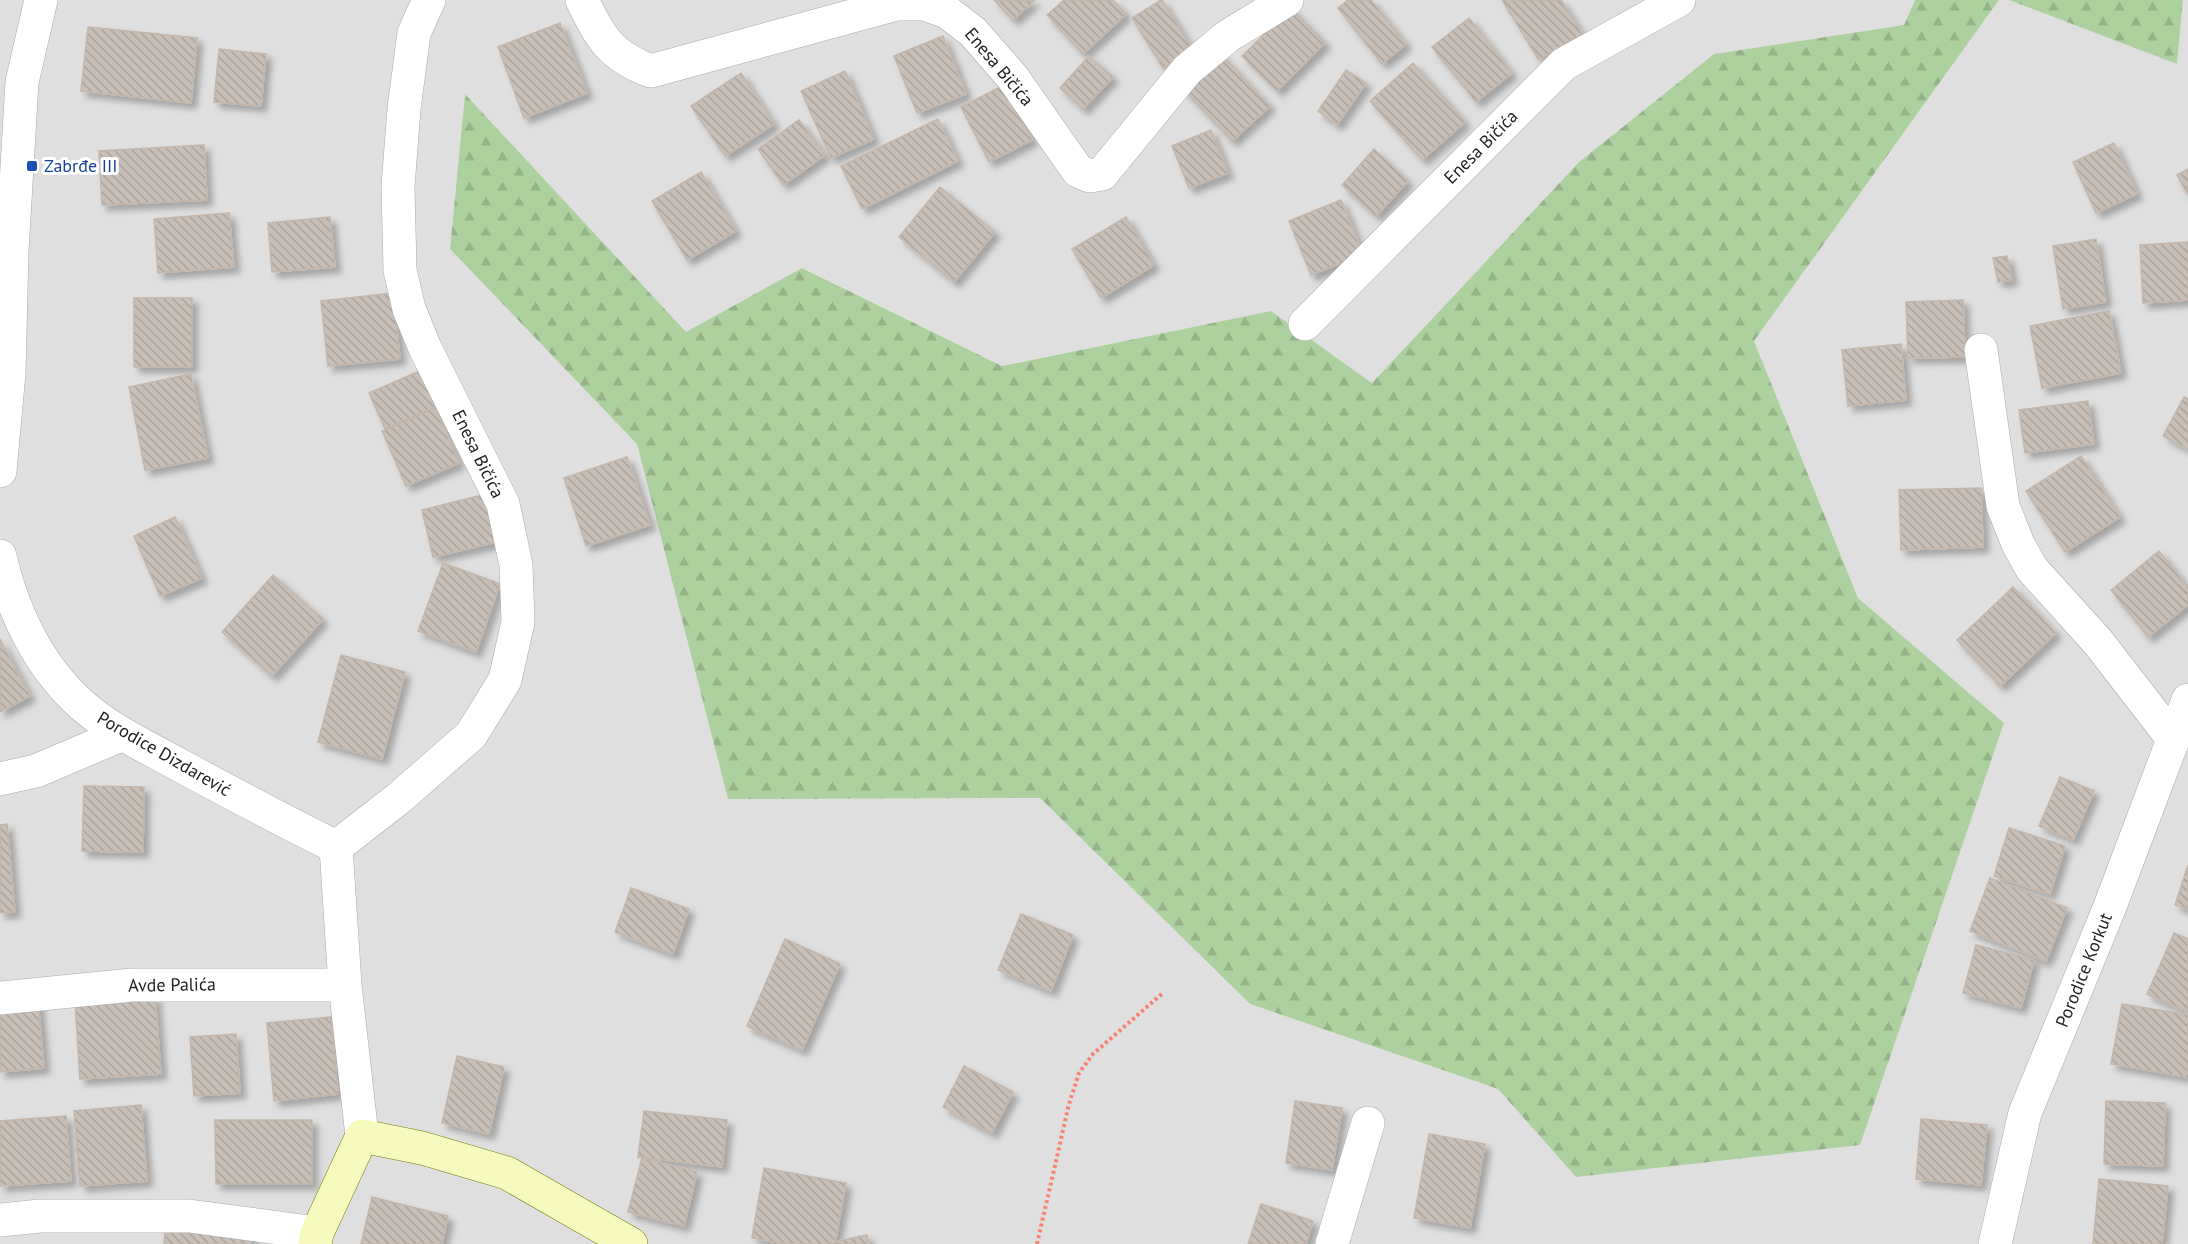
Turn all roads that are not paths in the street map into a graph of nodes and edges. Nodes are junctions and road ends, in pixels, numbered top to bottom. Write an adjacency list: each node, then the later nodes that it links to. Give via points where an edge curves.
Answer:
1 (41, 0): 6 (street)
2 (429, 0): 17 (street, Enesa Bičića, via 414,33 404,109 398,186 400,270 409,309 425,348 503,504 516,565 518,622 505,680 471,735)
3 (582, 0): 4 (street, Enesa Bičića, via 609,47 630,63 651,71 896,4 924,4 947,12 973,32 1013,78 1078,171 1090,176 1102,174 1187,70 1228,36)
4 (1287, 0)
5 (1679, 0): 8 (street, Enesa Bičića, via 1564,64)
6 (11, 82): 7 (street)
7 (6, 251): 10 (street)
8 (1305, 324)
9 (1981, 350): 15 (street, via 2003,506 2018,544 2032,569 2098,642)
10 (5, 374): 11 (street)
11 (0, 471)
12 (0, 556): 14 (street, Porodice Dizdarević, via 23,627 53,673 82,705)
13 (2188, 700): 15 (street, Porodice Korkut)
14 (123, 734): 16 (street, via 36,771); 17 (street, Porodice Dizdarević)
15 (2174, 739): 26 (street, Porodice Korkut, via 2025,1113)
16 (0, 779)
17 (336, 847): 18 (street)
18 (345, 985): 19 (street, Avde Palića, via 132,985); 21 (street)
19 (0, 998)
20 (1368, 1123): 25 (street)
21 (362, 1136): 23 (street); 24 (street, via 422,1148 507,1173)
22 (0, 1220): 23 (street, via 40,1216 189,1216)
23 (316, 1238)
24 (631, 1244)
25 (1332, 1244)
26 (1995, 1244)

